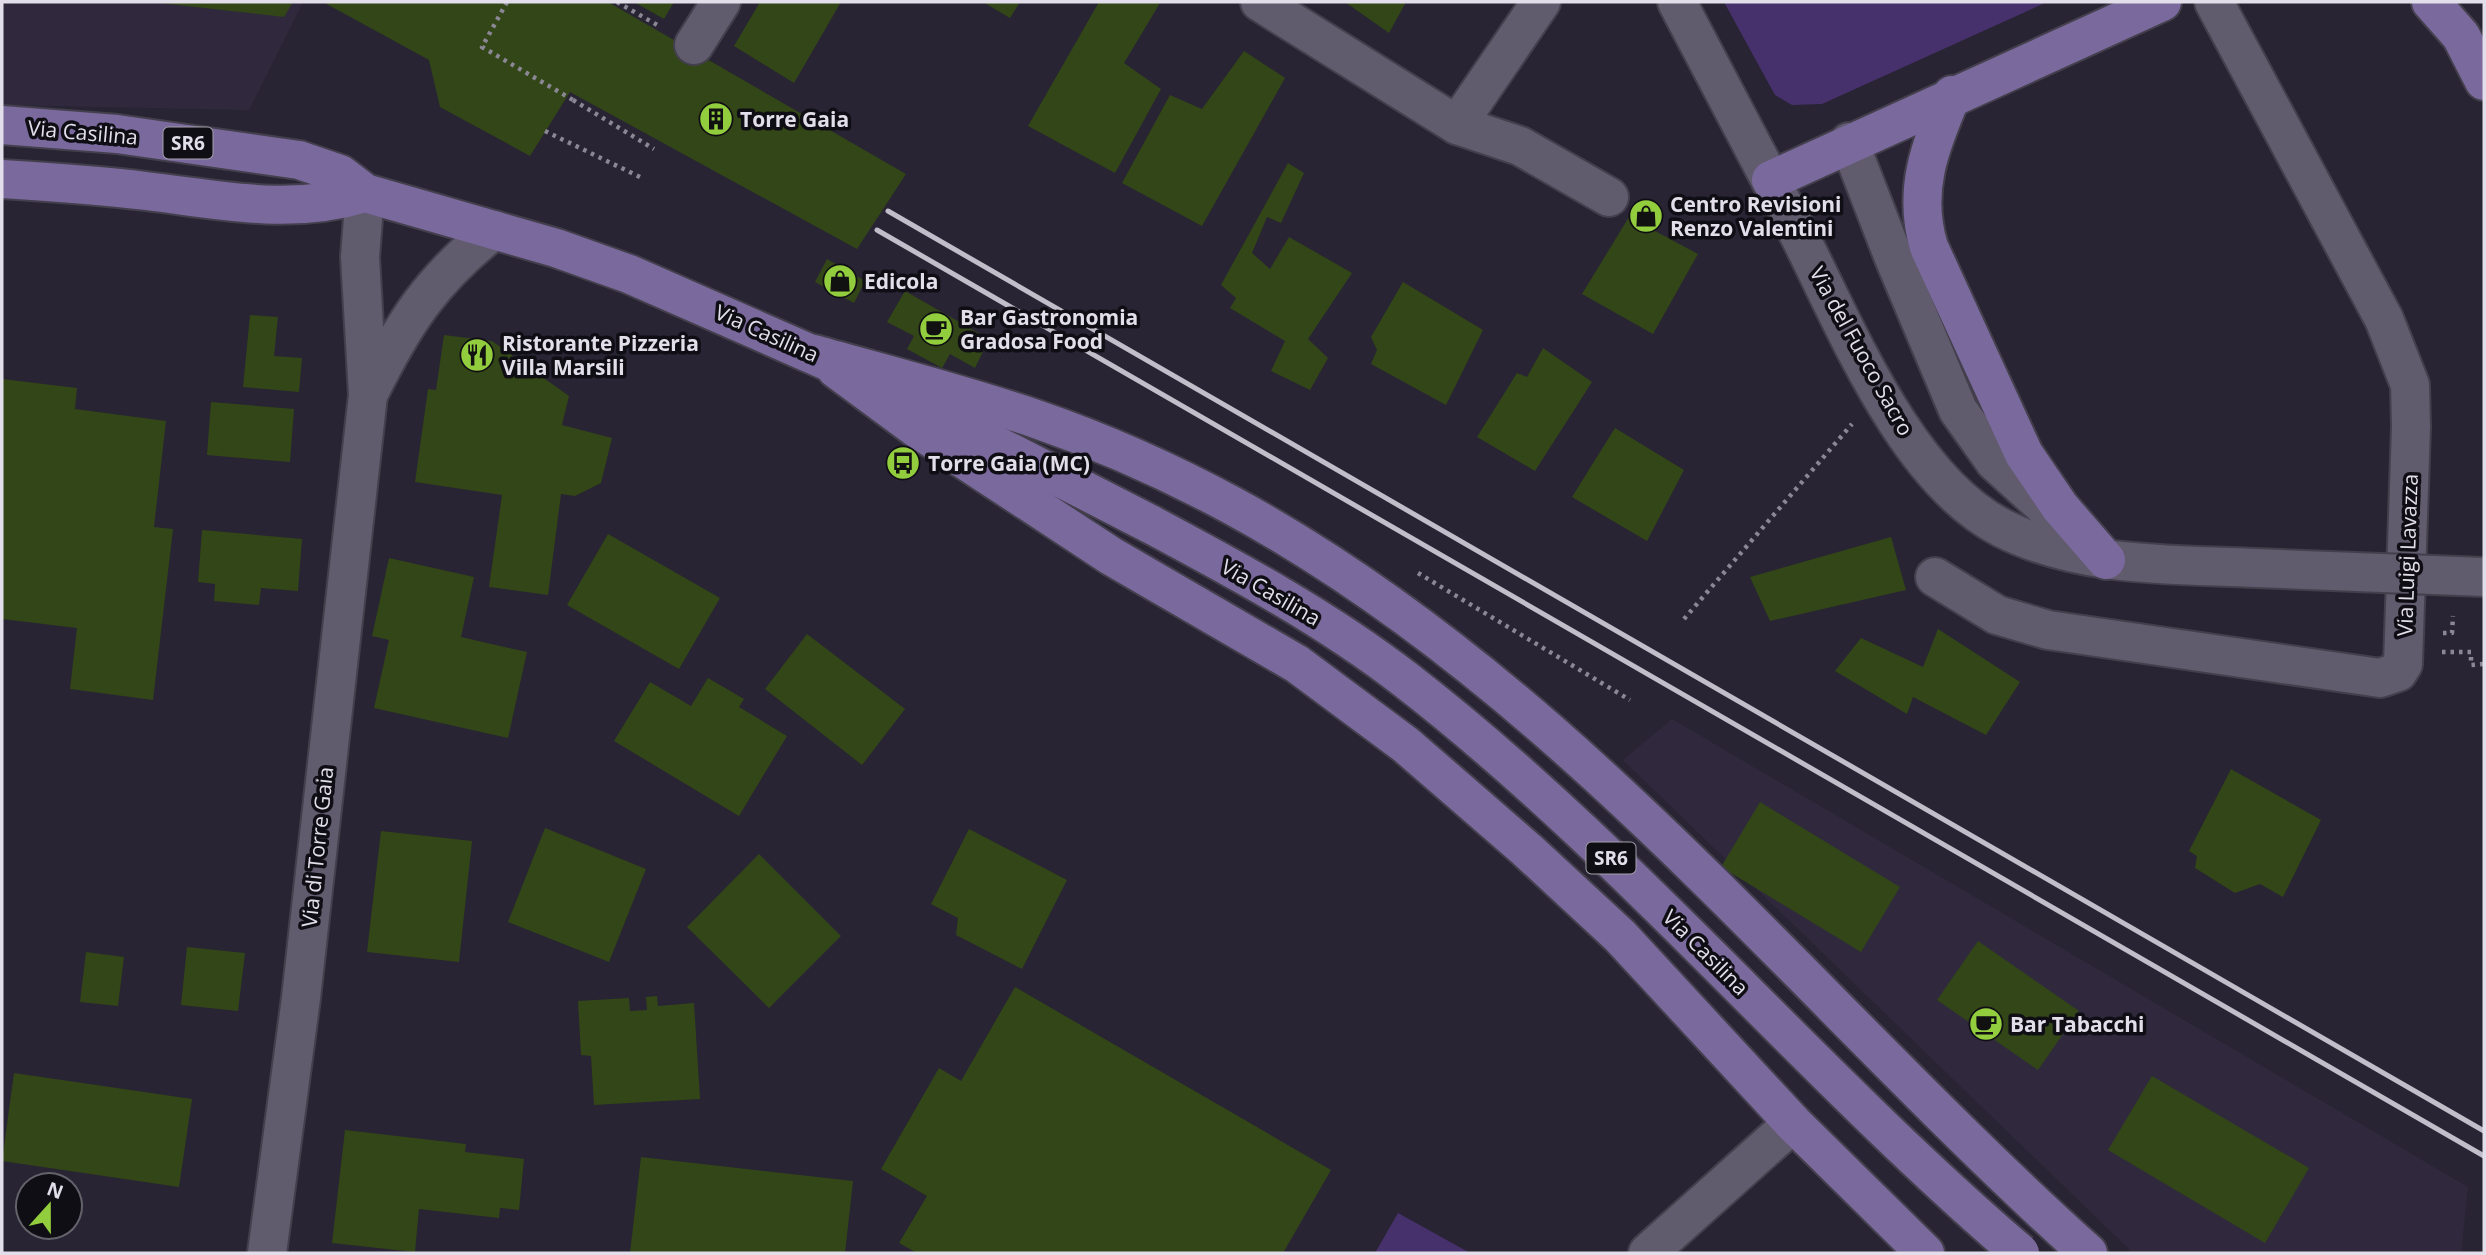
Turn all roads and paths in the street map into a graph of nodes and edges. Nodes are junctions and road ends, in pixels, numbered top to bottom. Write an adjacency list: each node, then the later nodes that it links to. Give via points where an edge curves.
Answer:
1 (508, 2): 17 (path, bridge, via 482,47)
2 (617, 2): 10 (path)
3 (721, 2): 10 (street)
4 (1260, 2): 14 (street)
5 (1541, 2): 14 (street)
6 (1677, 2): 20 (street, Via del Fuoco Sacro)
7 (2162, 2): 12 (main road)
8 (2214, 2): 31 (street, Via Luigi Lavazza, via 2384,319 2410,385)
9 (2431, 2): 11 (main road, via 2461,36)
10 (679, 37)
11 (2484, 81)
12 (1952, 95): 16 (main road); 27 (main road, via 1921,183 1929,247 2024,454 2060,507)
13 (2, 125): 21 (main road, Via Casilina / SR6, via 117,134 299,160 340,174)
14 (1457, 125): 22 (street, via 1520,146)
15 (545, 131): 18 (path)
16 (1849, 142): 20 (main road); 27 (street, via 1958,410 2009,477)
17 (654, 149)
18 (642, 178)
19 (2, 179): 21 (main road, via 286,207)
20 (1771, 180): 25 (street, Via del Fuoco Sacro)
21 (365, 193): 23 (main road, Via Casilina / SR6); 26 (street, via 360,257)
22 (1609, 197)
23 (494, 230): 24 (main road, Via Casilina / SR6, via 650,282); 26 (street, via 430,289 400,331)
24 (814, 354): 33 (main road, via 916,428 1111,556 1297,664 1406,745 1620,936); 34 (main road, via 1035,418 1122,453 1231,505 1392,605 1520,705 1585,764); 39 (main road, Via Casilina / SR6, bridge, via 1252,578 1329,626 1458,722 1587,834 1897,1140)
25 (1879, 391): 27 (street, Via del Fuoco Sacro, via 1931,468 1980,514 2045,547); 30 (path)
26 (368, 395): 35 (street, Via di Torre Gaia, via 302,998)
27 (2106, 560): 29 (street, Via del Fuoco Sacro, bridge)
28 (1935, 577): 31 (street, Via Luigi Lavazza, via 1997,615 2069,634 2380,678 2398,672)
29 (2484, 577)
30 (1684, 619)
31 (2404, 652): 32 (path, via 2471,652 2471,665)
32 (2484, 664)
33 (1793, 1123): 36 (street); 37 (main road)
34 (2024, 1196): 38 (street, via 2017,1241); 40 (main road)
35 (267, 1253)
36 (1648, 1253)
37 (1925, 1253)
38 (2010, 1253)
39 (2020, 1253)
40 (2088, 1253)

